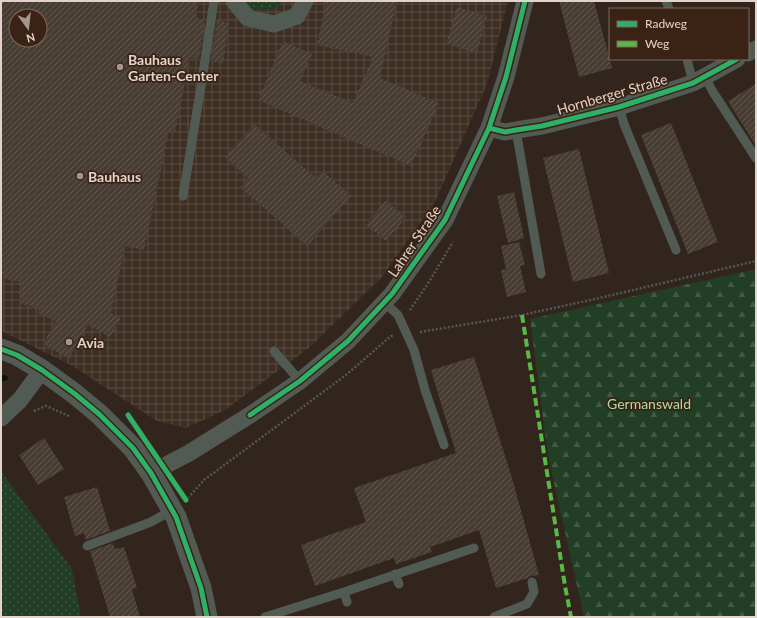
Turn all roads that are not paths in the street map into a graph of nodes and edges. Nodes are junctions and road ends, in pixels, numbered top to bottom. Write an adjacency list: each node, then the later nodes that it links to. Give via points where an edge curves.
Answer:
1 (214, 1): 12 (lane)
2 (234, 1): 3 (street, via 248,18 274,24 297,16)
3 (306, 1)
4 (525, 1): 9 (street, Lahrer Straße, via 506,77)
5 (688, 60): 7 (lane)
6 (735, 60): 7 (street, Hornberger Straße)
7 (699, 80): 8 (street, Hornberger Straße); 11 (lane, via 713,92)
8 (619, 107): 10 (street, Hornberger Straße); 13 (lane)
9 (489, 128): 10 (street, Hornberger Straße, via 505,132); 15 (street, Lahrer Straße, via 445,220)
10 (516, 130): 14 (lane)
11 (756, 158)
12 (183, 196)
13 (676, 250)
14 (541, 274)
15 (384, 302): 19 (street, Lahrer Straße, via 348,341); 21 (lane, via 398,315 414,350)
16 (1, 349): 18 (street)
17 (274, 351): 19 (lane)
18 (42, 370): 20 (street, via 20,400); 22 (street, via 100,414 133,448)
19 (300, 381): 22 (street, Lahrer Straße, via 189,453)
20 (1, 418)
21 (444, 445)
22 (151, 473): 23 (street)
23 (180, 502): 24 (lane, via 150,522); 31 (street, via 176,517 201,588)
24 (87, 546)
25 (474, 548): 26 (lane, via 439,564)
26 (396, 574): 28 (lane); 29 (lane)
27 (532, 582): 33 (lane, via 534,592 527,604)
28 (399, 584)
29 (344, 592): 30 (lane); 32 (lane, via 302,609)
30 (347, 602)
31 (207, 617)
32 (265, 617)
33 (494, 617)

